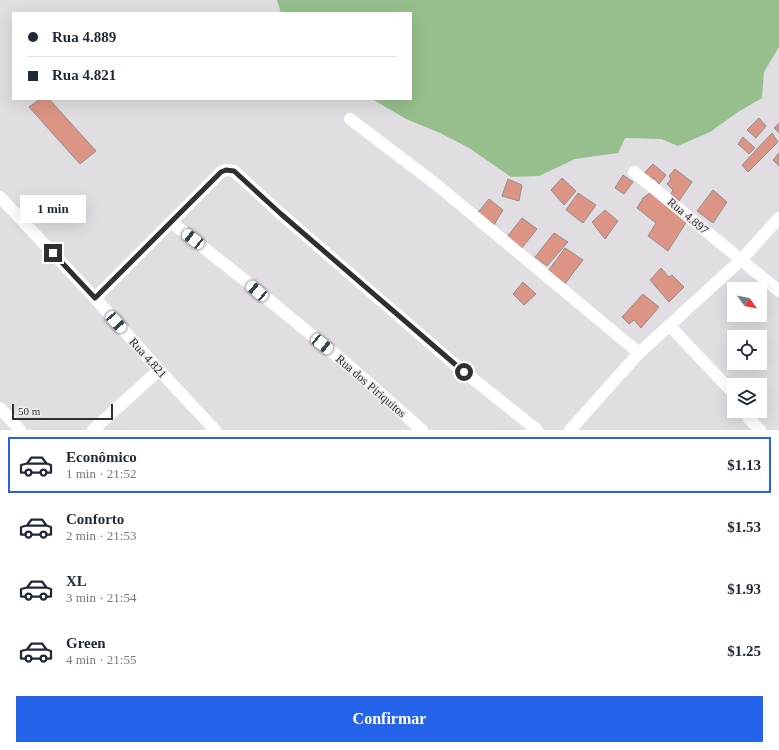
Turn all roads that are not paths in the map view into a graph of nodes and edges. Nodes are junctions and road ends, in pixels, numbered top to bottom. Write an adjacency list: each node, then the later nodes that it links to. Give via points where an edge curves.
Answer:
1 (350, 118): 10 (street, via 437,185)
2 (634, 172): 6 (street, Rua 4.897)
3 (0, 197): 8 (street, Rua 4.821)
4 (779, 218): 6 (street)
5 (171, 222): 8 (street); 18 (street, Rua dos Piriquitos, via 347,364); 19 (street, via 221,172 230,170 452,362)
6 (741, 260): 7 (street, Rua 4.897); 9 (street)
7 (779, 291)
8 (95, 298): 11 (street, Rua 4.821)
9 (669, 325): 10 (street); 12 (street)
10 (639, 353): 20 (street)
11 (158, 370): 16 (street); 17 (street, Rua 4.821)
12 (727, 387)
13 (0, 408): 15 (street)
14 (749, 418): 21 (street)
15 (20, 430)
16 (94, 430)
17 (214, 430)
18 (422, 430)
19 (537, 430)
20 (570, 430)
21 (760, 430)

